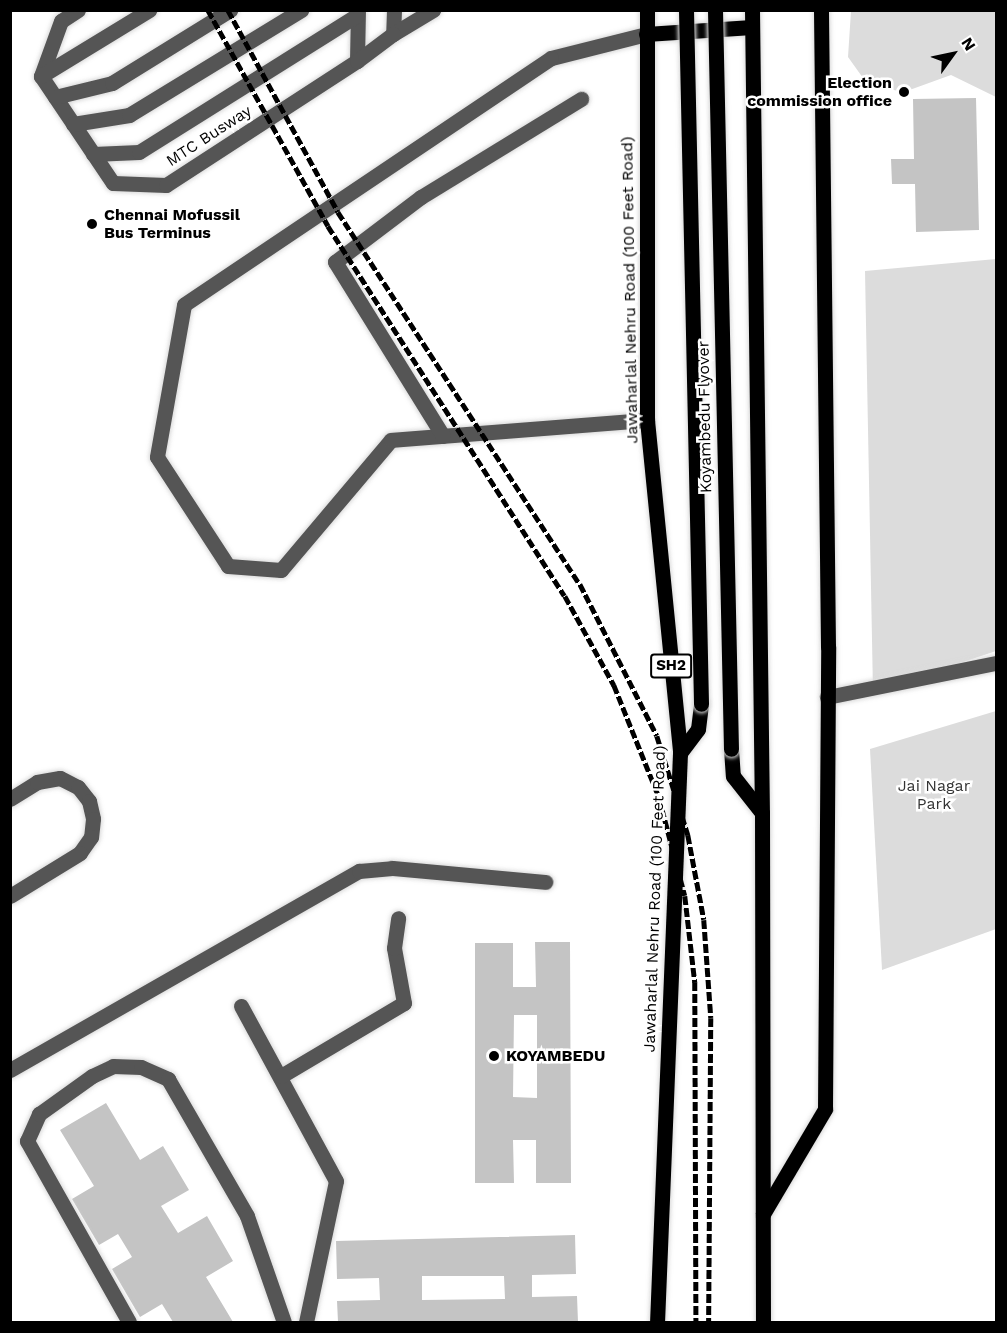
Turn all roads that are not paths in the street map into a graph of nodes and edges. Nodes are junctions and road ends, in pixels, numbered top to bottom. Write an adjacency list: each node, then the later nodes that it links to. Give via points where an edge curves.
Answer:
1 (78, 10): 17 (street, via 61,21)
2 (149, 10): 17 (street)
3 (230, 10): 18 (street, via 112,83)
4 (301, 10): 20 (street, via 129,115)
5 (394, 10): 14 (street)
6 (434, 10): 14 (street)
7 (647, 10): 15 (main road, Jawaharlal Nehru Road (100 Feet Road) / SH2)
8 (686, 10): 26 (main road, Koyambedu Flyover, bridge, via 701,705 698,729)
9 (716, 10): 28 (main road, Koyambedu Flyover, bridge, via 730,749 733,776)
10 (752, 10): 13 (main road)
11 (821, 10): 25 (main road)
12 (358, 13): 16 (street); 21 (street, via 139,152)
13 (752, 27): 15 (main road); 28 (main road)
14 (393, 34): 16 (street)
15 (646, 34): 22 (main road, Jawaharlal Nehru Road (100 Feet Road) / SH2); 23 (street, via 551,58 184,304 158,457 228,566 281,570 391,440)
16 (357, 61): 21 (street, MTC Busway, via 166,185 113,183)
17 (41, 76): 18 (street, MTC Busway)
18 (55, 97): 20 (street, MTC Busway)
19 (581, 99): 23 (street, via 421,196 335,262)
20 (73, 124): 21 (street, MTC Busway)
21 (93, 154)
22 (647, 420): 23 (street); 26 (main road, Jawaharlal Nehru Road (100 Feet Road) / SH2)
23 (443, 436)
24 (996, 663): 25 (street)
25 (827, 697): 35 (main road, via 825,1109)
26 (680, 753): 39 (main road, Jawaharlal Nehru Road (100 Feet Road) / SH2)
27 (10, 799): 30 (street, via 37,782 60,778 78,787 89,801 93,819 91,837 80,852)
28 (762, 813): 35 (main road)
29 (545, 882): 33 (street, via 392,868 359,871)
30 (10, 896)
31 (398, 918): 34 (street, via 394,948 404,1003)
32 (241, 1006): 34 (street)
33 (10, 1070)
34 (281, 1076): 38 (street, via 336,1181)
35 (763, 1215): 40 (main road)
36 (129, 1323): 37 (street, via 27,1142 39,1114 92,1076 113,1066 141,1066 168,1079 247,1216)
37 (284, 1323)
38 (306, 1323)
39 (657, 1323)
40 (762, 1323)

